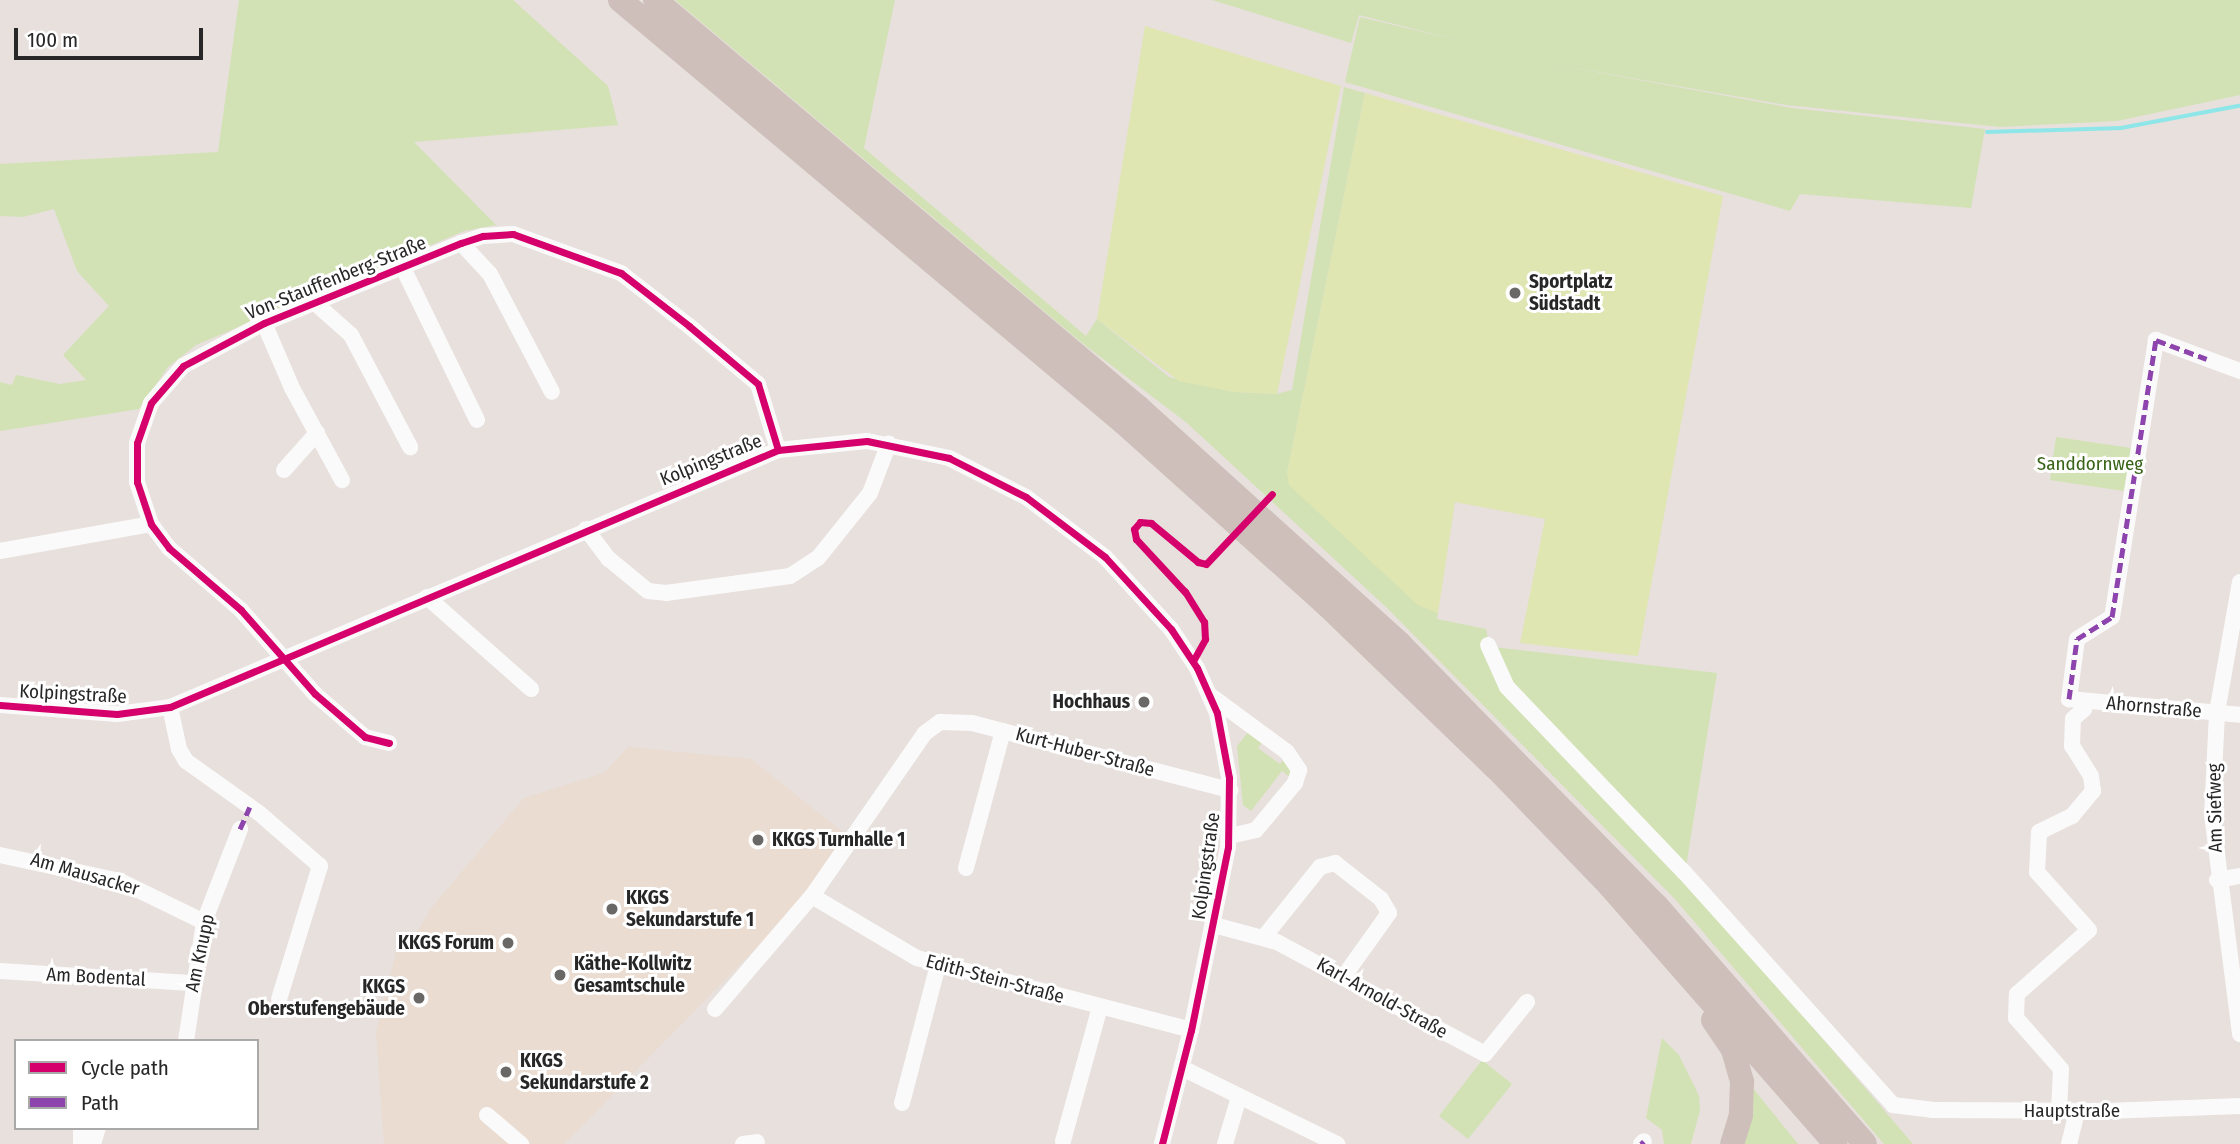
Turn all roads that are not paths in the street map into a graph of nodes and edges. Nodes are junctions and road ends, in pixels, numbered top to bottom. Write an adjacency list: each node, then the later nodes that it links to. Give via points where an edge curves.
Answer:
1 (620, 0): 41 (highway, via 1124,423 1270,552 1496,768)
2 (655, 0): 69 (highway, via 1120,392 1399,643 1656,905)
3 (461, 243): 4 (street, Von-Stauffenberg-Straße); 8 (street, via 490,274); 13 (street, Von-Stauffenberg-Straße, via 491,235 518,235 630,278 758,384)
4 (403, 268): 5 (street, Von-Stauffenberg-Straße); 9 (street)
5 (315, 303): 6 (street, Von-Stauffenberg-Straße); 12 (street, via 351,335)
6 (264, 323): 10 (street); 16 (street, Von-Stauffenberg-Straße, via 183,366 151,403 139,433 136,462 138,491)
7 (2240, 371): 25 (street, via 2156,340 2112,617 2077,639)
8 (552, 392)
9 (477, 420)
10 (317, 433): 14 (street); 15 (street)
11 (889, 443): 13 (street, Kolpingstraße, via 834,441); 17 (street, via 870,493 818,558 790,576 666,593 648,591 608,559); 24 (street, Kolpingstraße, via 938,454 980,471 1073,530 1156,611 1186,651)
12 (410, 447)
13 (778, 450): 17 (street, Kolpingstraße)
14 (285, 470)
15 (342, 480)
16 (151, 524): 18 (street); 22 (street, Von-Stauffenberg-Straße, via 169,548 241,610)
17 (586, 529): 20 (street, Kolpingstraße)
18 (0, 551)
19 (2240, 582): 28 (street, Am Siefweg)
20 (427, 597): 22 (street, Kolpingstraße); 23 (street)
21 (1488, 645): 59 (street, Hauptstraße, via 1507,687 1685,873 1886,1099 1905,1109)
22 (285, 660): 27 (street, Kolpingstraße); 31 (street, Von-Stauffenberg-Straße, via 315,694 365,737)
23 (531, 689)
24 (1209, 694): 32 (street, Kolpingstraße, via 1224,742); 34 (street, via 1287,752 1298,770 1294,783 1256,830)
25 (2076, 700): 28 (street, Ahornstraße); 59 (street, via 2084,709 2073,719 2072,746 2091,776 2093,791 2072,816 2039,832 2036,872 2089,930 2017,994 2016,1018 2061,1069)
26 (0, 705): 27 (street, Kolpingstraße, via 117,714)
27 (170, 707): 48 (street, via 186,761 259,813 320,866)
28 (2217, 713): 29 (street, Ahornstraße); 38 (street, Am Siefweg, via 2212,815)
29 (2240, 715)
30 (1003, 731): 32 (street, Kurt-Huber-Straße); 36 (street); 39 (street, Kurt-Huber-Straße, via 961,720 940,722 925,733)
31 (388, 744)
32 (1230, 790): 34 (street, Kolpingstraße)
33 (240, 829): 40 (street, Am Knupp)
34 (1230, 836): 42 (street, Kolpingstraße)
35 (0, 855): 40 (street, Am Mausacker, via 111,878)
36 (966, 868)
37 (2240, 876): 38 (street)
38 (2217, 880): 52 (street, Am Siefweg)
39 (812, 896): 44 (street, Edith-Stein-Straße, via 889,946); 51 (street)
40 (204, 922): 47 (street, Am Knupp)
41 (1643, 923): 67 (highway, via 1661,958 1710,1016 1738,1061 1742,1104); 68 (highway)
42 (1214, 925): 43 (street, Karl-Arnold-Straße); 53 (street, Kolpingstraße)
43 (1264, 937): 46 (street, Karl-Arnold-Straße); 46 (street, via 1320,867 1335,863 1381,899 1389,913)
44 (938, 965): 50 (street, Edith-Stein-Straße); 57 (street)
45 (0, 971): 47 (street, Am Bodental)
46 (1344, 976): 49 (street, Karl-Arnold-Straße, via 1485,1054)
47 (191, 982): 54 (street, Am Knupp)
48 (279, 999)
49 (1527, 1002)
50 (1100, 1007): 53 (street, Edith-Stein-Straße); 62 (street)
51 (715, 1009)
52 (2239, 1028)
53 (1191, 1030): 55 (street, Kolpingstraße)
54 (186, 1039)
55 (1182, 1068): 56 (street); 64 (street, Kolpingstraße)
56 (1239, 1097): 65 (street); 66 (street)
57 (902, 1102)
58 (2240, 1106): 60 (street, Hauptstraße)
59 (2059, 1111): 60 (street, Hauptstraße)
60 (2077, 1111): 70 (street)
61 (486, 1115): 63 (street)
62 (1063, 1141)
63 (521, 1144)
64 (1162, 1144)
65 (1225, 1144)
66 (1337, 1144)
67 (1732, 1144)
68 (1836, 1144)
69 (1865, 1144)
70 (2069, 1144)

